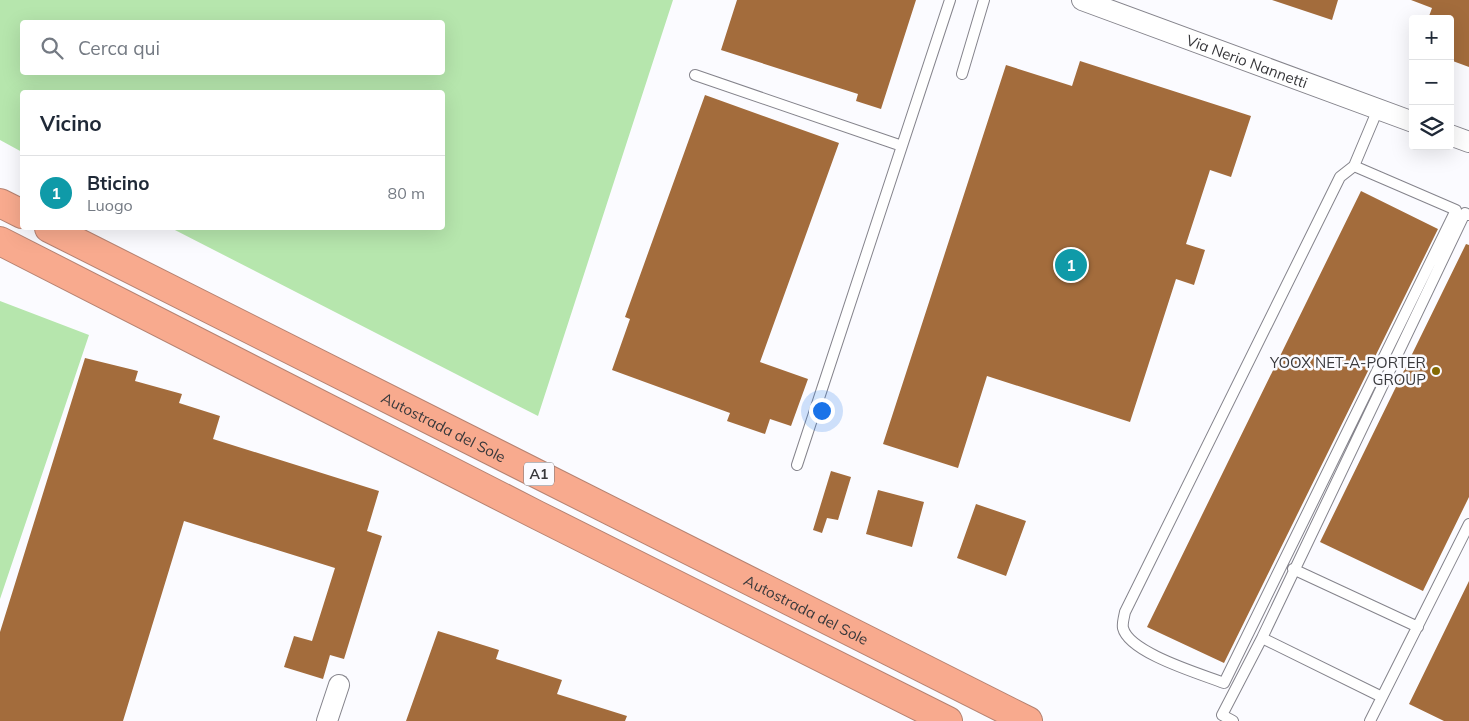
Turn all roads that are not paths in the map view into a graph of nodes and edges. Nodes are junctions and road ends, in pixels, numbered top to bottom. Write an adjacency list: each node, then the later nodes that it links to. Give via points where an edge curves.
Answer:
1 (950, 0): 10 (lane)
2 (984, 0): 5 (lane)
3 (1082, 0): 6 (street, Via Nerio Nannetti)
4 (695, 74): 10 (lane)
5 (962, 74)
6 (1378, 109): 7 (street, Via Nerio Nannetti); 11 (lane)
7 (1409, 121)
8 (1454, 136): 9 (street)
9 (1469, 142)
10 (902, 146): 17 (lane)
11 (1354, 166): 11 (lane, via 1456,210 1224,683 1143,650 1129,638 1123,627 1125,612 1340,177)
12 (0, 203): 13 (highway)
13 (20, 213)
14 (1469, 215): 19 (lane, via 1465,213)
15 (53, 230): 26 (highway, Autostrada del Sole / A1)
16 (0, 241): 25 (highway, A1, via 537,516)
17 (797, 465)
18 (1469, 524): 20 (lane)
19 (1293, 569): 20 (lane); 21 (lane)
20 (1418, 627): 23 (lane)
21 (1262, 638): 23 (lane); 27 (lane, via 1222,715)
22 (339, 686): 24 (street)
23 (1382, 697): 28 (lane)
24 (327, 721)
25 (948, 721)
26 (1028, 721)
27 (1233, 721)
28 (1370, 721)

